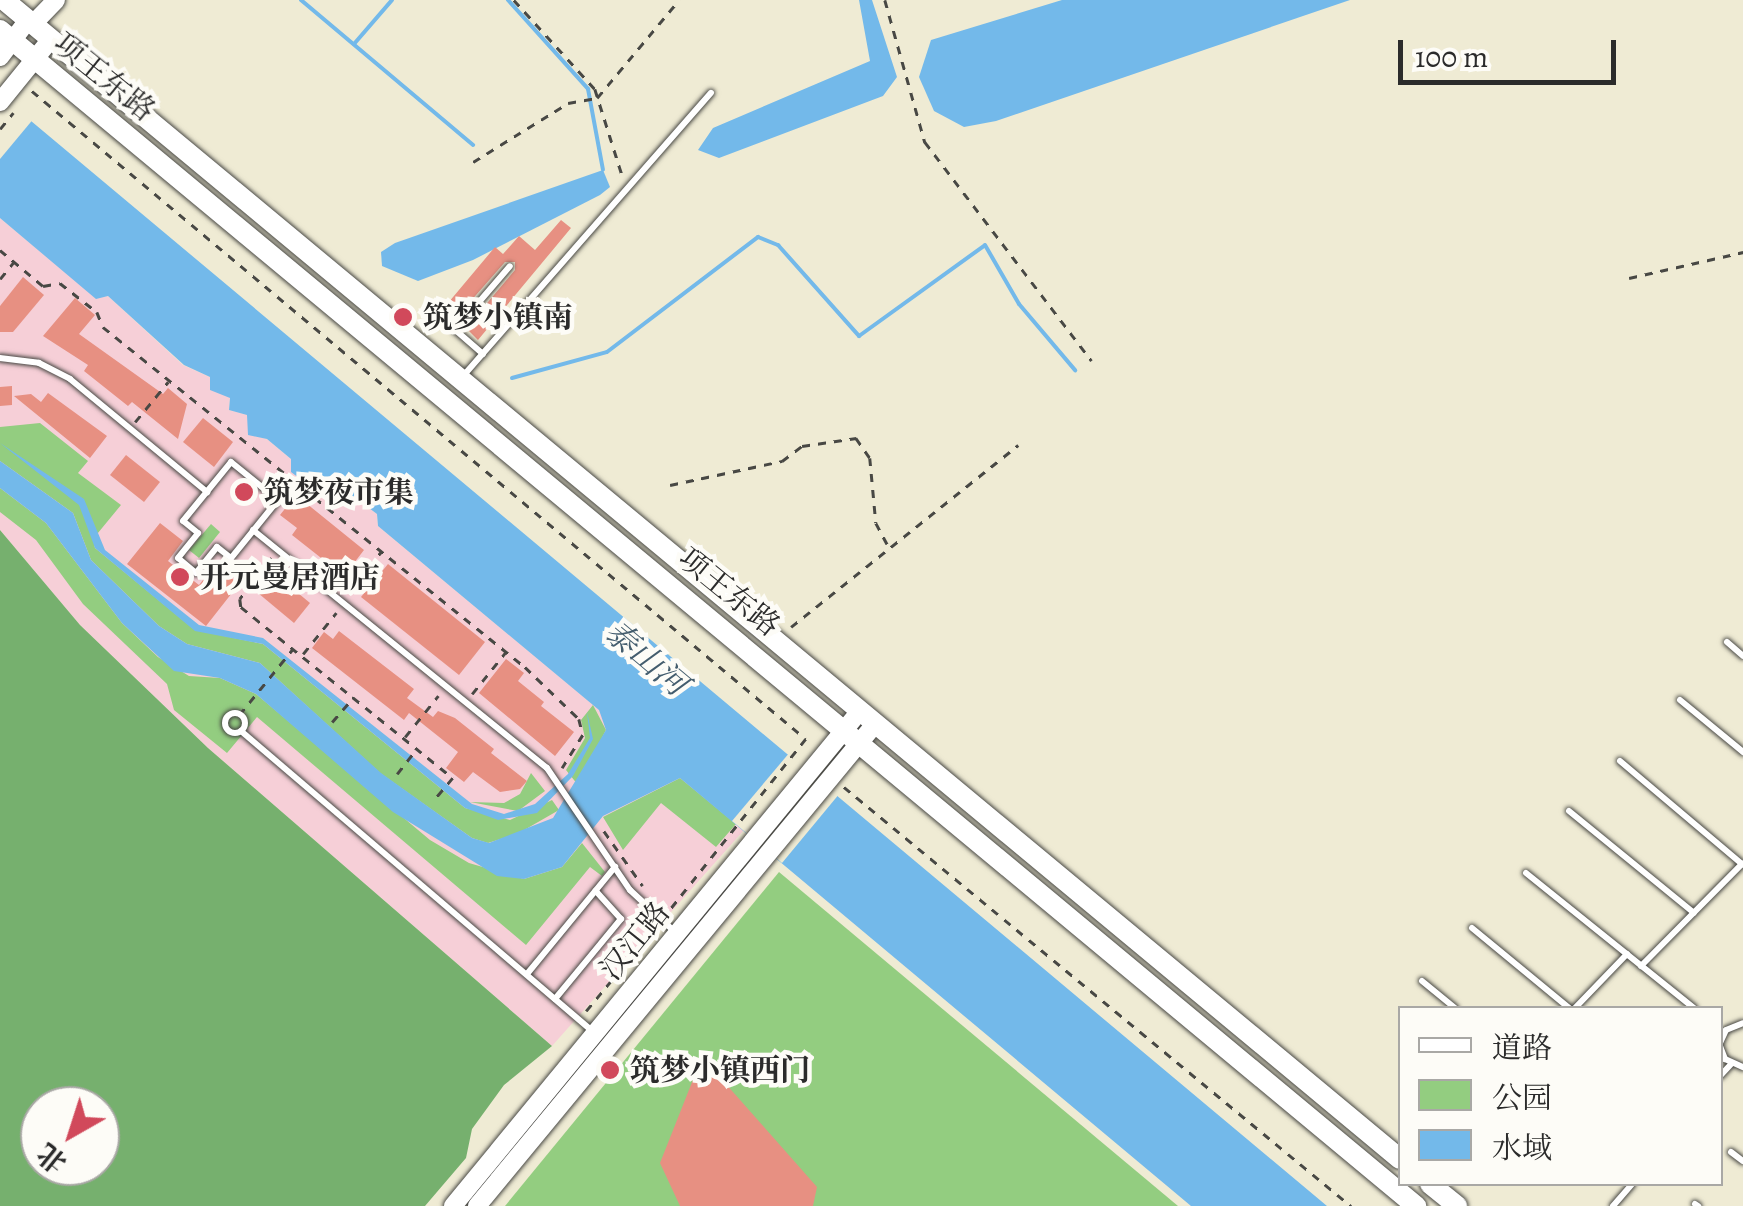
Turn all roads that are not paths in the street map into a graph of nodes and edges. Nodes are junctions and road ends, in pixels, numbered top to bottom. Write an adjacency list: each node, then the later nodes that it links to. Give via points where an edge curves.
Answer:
1 (4, 0): 3 (main road, 项王东路)
2 (56, 0): 3 (street)
3 (31, 22): 4 (main road, 项王东路); 5 (street)
4 (51, 39): 6 (street); 12 (main road, 项王东路)
5 (4, 42): 6 (main road, 项王东路)
6 (34, 59): 8 (street); 18 (main road, 项王东路)
7 (711, 93): 10 (lane)
8 (11, 95)
9 (510, 266): 10 (lane, via 455,330)
10 (482, 354): 12 (lane)
11 (0, 358): 13 (lane, via 56,371)
12 (460, 380): 18 (main road, 项王东路, via 776,643)
13 (206, 492): 14 (lane, via 231,462 278,500); 14 (lane, via 183,521 198,533 178,558 196,573 217,547 231,558)
14 (251, 533): 24 (lane, via 547,768)
15 (1727, 642): 16 (lane)
16 (1743, 656)
17 (1680, 700): 20 (lane)
18 (860, 726): 29 (street, 汉江路, via 817,763); 45 (main road, 项王东路); 50 (street, 汉江路, via 835,783); 51 (main road, 项王东路)
19 (241, 731): 19 (lane, via 245,722 240,714 226,724); 32 (lane)
20 (1743, 752)
21 (1620, 761): 23 (lane)
22 (1569, 811): 27 (lane)
23 (1743, 864): 27 (lane)
24 (615, 868): 26 (lane); 29 (lane)
25 (1526, 873): 30 (lane)
26 (596, 891): 32 (lane); 34 (lane, via 621,919)
27 (1694, 913): 31 (lane)
28 (1472, 928): 36 (lane)
29 (677, 934): 39 (street, 汉江路)
30 (1627, 954): 31 (lane); 37 (lane)
31 (1642, 966): 38 (lane)
32 (527, 974): 34 (lane)
33 (1422, 982): 35 (lane)
34 (556, 998): 39 (lane)
35 (1452, 1006)
36 (1570, 1006)
37 (1574, 1006)
38 (1692, 1006)
39 (595, 1033): 49 (street, 汉江路)
40 (1723, 1049): 41 (lane)
41 (1731, 1064): 42 (lane); 43 (lane)
42 (1743, 1067)
43 (1723, 1073)
44 (1731, 1152): 46 (lane)
45 (1398, 1157)
46 (1743, 1162)
47 (1432, 1186): 52 (main road)
48 (1630, 1186): 53 (lane)
49 (453, 1206)
50 (477, 1206)
51 (1416, 1206)
52 (1457, 1206)
53 (1614, 1206)

